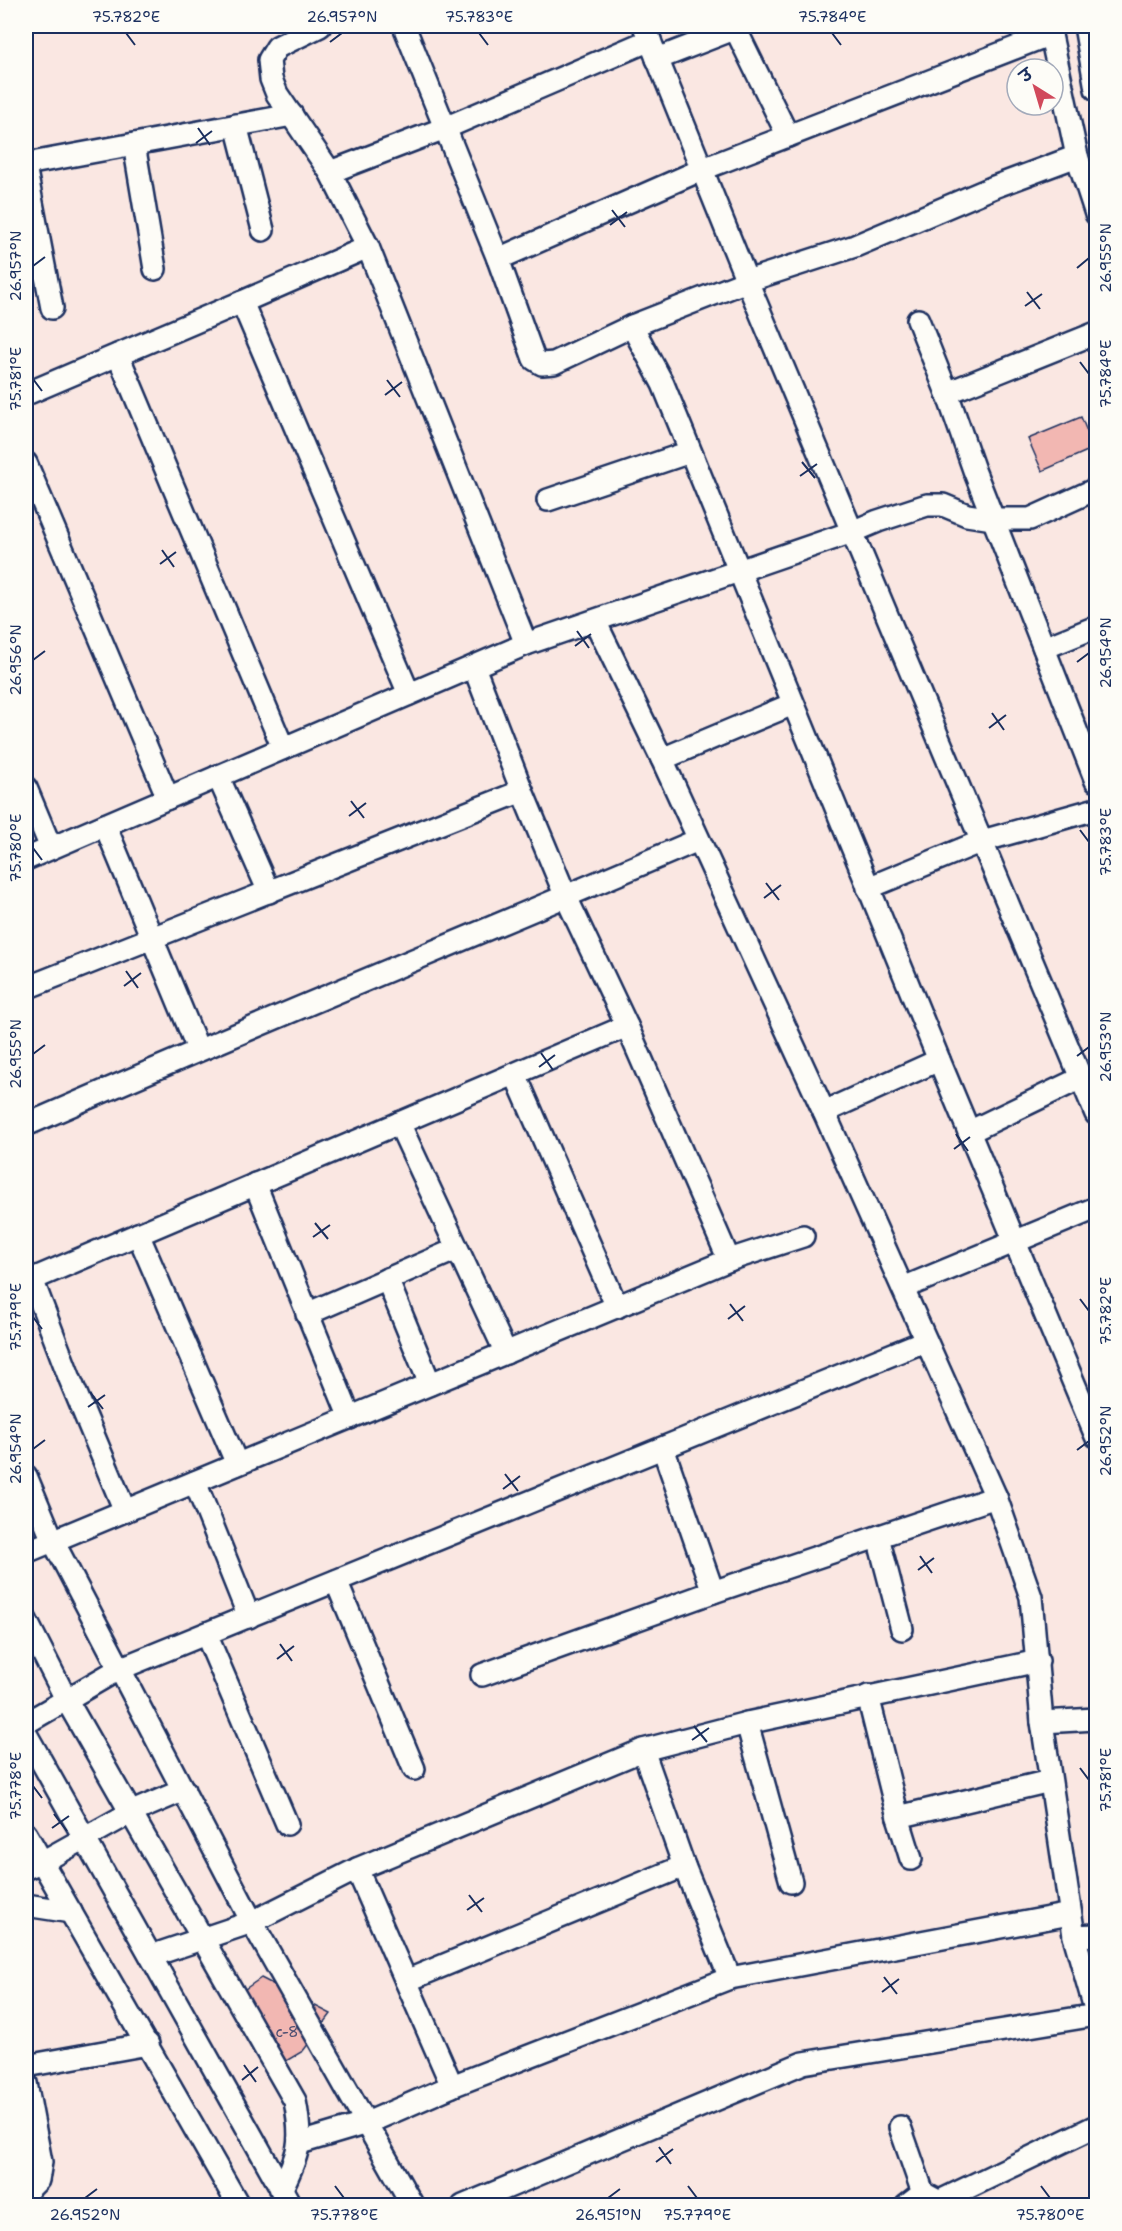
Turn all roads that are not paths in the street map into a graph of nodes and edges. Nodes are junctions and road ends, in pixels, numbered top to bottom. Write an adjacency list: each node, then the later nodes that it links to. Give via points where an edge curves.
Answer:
1 (404, 26): 10 (street)
2 (1085, 26): 7 (street)
3 (739, 27): 6 (street); 11 (street)
4 (309, 28): 8 (street, via 277,47 269,60 274,87)
5 (1050, 30): 11 (street); 13 (street)
6 (650, 42): 10 (street); 15 (street)
7 (1096, 89)
8 (292, 115): 9 (street); 17 (street)
9 (236, 125): 12 (street); 19 (street)
10 (445, 128): 17 (street); 21 (street)
11 (788, 136): 15 (street)
12 (134, 144): 14 (street); 22 (street)
13 (1077, 156): 18 (street); 23 (street, via 855,246)
14 (26, 164)
15 (703, 169): 21 (street); 23 (street)
16 (26, 171): 25 (street)
17 (330, 172): 20 (street)
18 (1096, 214)
19 (263, 230)
20 (368, 247): 24 (street); 41 (street)
21 (498, 259): 27 (street, via 534,359 542,364 554,363)
22 (155, 269)
23 (747, 281): 27 (street); 37 (street)
24 (242, 302): 29 (street); 44 (street)
25 (52, 308)
26 (918, 320): 30 (street)
27 (632, 326): 32 (street, via 663,384)
28 (1096, 333): 30 (street)
29 (118, 355): 31 (street); 46 (street)
30 (947, 393): 36 (street)
31 (26, 394)
32 (690, 452): 35 (street); 38 (street)
33 (26, 463): 52 (street)
34 (1096, 489): 36 (street, via 1030,519)
35 (548, 500)
36 (993, 519): 37 (street, via 943,505 927,505); 42 (street)
37 (852, 532): 38 (street); 56 (street)
38 (739, 571): 39 (street); 45 (street)
39 (595, 621): 41 (street); 47 (street)
40 (1096, 627): 42 (street)
41 (526, 644): 43 (street)
42 (1044, 648): 48 (street)
43 (474, 667): 44 (street); 51 (street)
44 (409, 694): 46 (street)
45 (793, 704): 47 (street); 59 (street)
46 (283, 748): 49 (street)
47 (662, 759): 55 (street)
48 (1095, 772)
49 (218, 776): 52 (street); 60 (street)
50 (26, 788): 57 (street)
51 (522, 791): 60 (street); 61 (street)
52 (168, 798): 54 (street)
53 (1096, 809): 56 (street)
54 (105, 825): 57 (street); 62 (street)
55 (698, 840): 61 (street); 69 (street)
56 (982, 841): 59 (street); 68 (street)
57 (51, 848): 58 (street)
58 (26, 859)
59 (868, 888): 66 (street)
60 (269, 892): 62 (street)
61 (566, 897): 64 (street); 65 (street)
62 (151, 938): 63 (street); 65 (street)
63 (26, 988)
64 (627, 1026): 67 (street); 80 (street)
65 (198, 1049): 72 (street)
66 (939, 1060): 69 (street); 73 (street)
67 (514, 1074): 71 (street); 84 (street)
68 (1081, 1078): 70 (street); 73 (street)
69 (824, 1112): 83 (street)
70 (1096, 1114)
71 (399, 1123): 74 (street); 79 (street)
72 (26, 1125)
73 (969, 1132): 78 (street)
74 (255, 1184): 76 (street); 85 (street)
75 (1096, 1208): 78 (street)
76 (138, 1234): 81 (street); 92 (street)
77 (803, 1236): 80 (street)
78 (1014, 1241): 83 (street); 90 (street)
79 (458, 1249): 82 (street); 87 (street)
80 (729, 1260): 84 (street)
81 (29, 1280): 96 (street)
82 (387, 1280): 85 (street); 88 (street)
83 (903, 1288): 86 (street)
84 (617, 1307): 87 (street)
85 (307, 1314): 89 (street)
86 (925, 1341): 91 (street); 95 (street)
87 (506, 1353): 88 (street)
88 (430, 1384): 89 (street)
89 (350, 1418): 92 (street)
90 (1096, 1436)
91 (663, 1448): 100 (street); 101 (street)
92 (237, 1464): 94 (street)
93 (26, 1476): 98 (street)
94 (195, 1482): 96 (street); 102 (street)
95 (996, 1497): 97 (street); 106 (street, via 1031,1597)
96 (125, 1511): 98 (street)
97 (878, 1538): 101 (street); 104 (street)
98 (53, 1540): 99 (street); 107 (street)
99 (26, 1552)
100 (336, 1581): 102 (street); 117 (street)
101 (713, 1592): 108 (street)
102 (249, 1617): 105 (street)
103 (26, 1620): 110 (street)
104 (902, 1629)
105 (206, 1634): 107 (street); 122 (street)
106 (1038, 1661): 109 (street); 112 (street)
107 (119, 1670): 110 (street); 119 (street)
108 (482, 1675)
109 (868, 1696): 114 (street); 121 (street)
110 (66, 1699): 113 (street); 120 (street)
111 (1096, 1719): 112 (street)
112 (1042, 1722): 118 (street)
113 (26, 1723)
114 (747, 1723): 116 (street); 129 (street)
115 (26, 1734): 124 (street)
116 (643, 1750): 127 (street); 128 (street)
117 (414, 1769)
118 (1050, 1781): 121 (street); 132 (street)
119 (184, 1790): 120 (street); 133 (street)
120 (130, 1813): 124 (street); 136 (street)
121 (898, 1817): 125 (street)
122 (287, 1824)
123 (26, 1834): 126 (street)
124 (85, 1839): 126 (street); 137 (street)
125 (910, 1859)
126 (34, 1865): 131 (street)
127 (684, 1866): 138 (street); 139 (street)
128 (357, 1869): 133 (street); 139 (street)
129 (791, 1882)
130 (26, 1905): 131 (street)
131 (70, 1912): 141 (street)
132 (1070, 1914): 135 (street); 138 (street)
133 (252, 1922): 136 (street); 145 (street)
134 (1096, 1935): 135 (street)
135 (1074, 1936): 140 (street)
136 (203, 1938): 137 (street); 148 (street, via 295,2102)
137 (151, 1956): 150 (street)
138 (730, 1978): 144 (street)
139 (406, 1981): 144 (street)
140 (1096, 2013): 154 (street, via 803,2063)
141 (148, 2044): 142 (street); 152 (street)
142 (26, 2066)
143 (26, 2083): 149 (street, via 41,2162 38,2180)
144 (452, 2086): 145 (street)
145 (367, 2123): 148 (street); 153 (street)
146 (1096, 2126): 151 (street)
147 (900, 2127): 151 (street)
148 (300, 2144): 150 (street)
149 (26, 2192)
150 (286, 2198)
151 (929, 2201)
152 (239, 2205)
153 (413, 2205)
154 (463, 2205)

